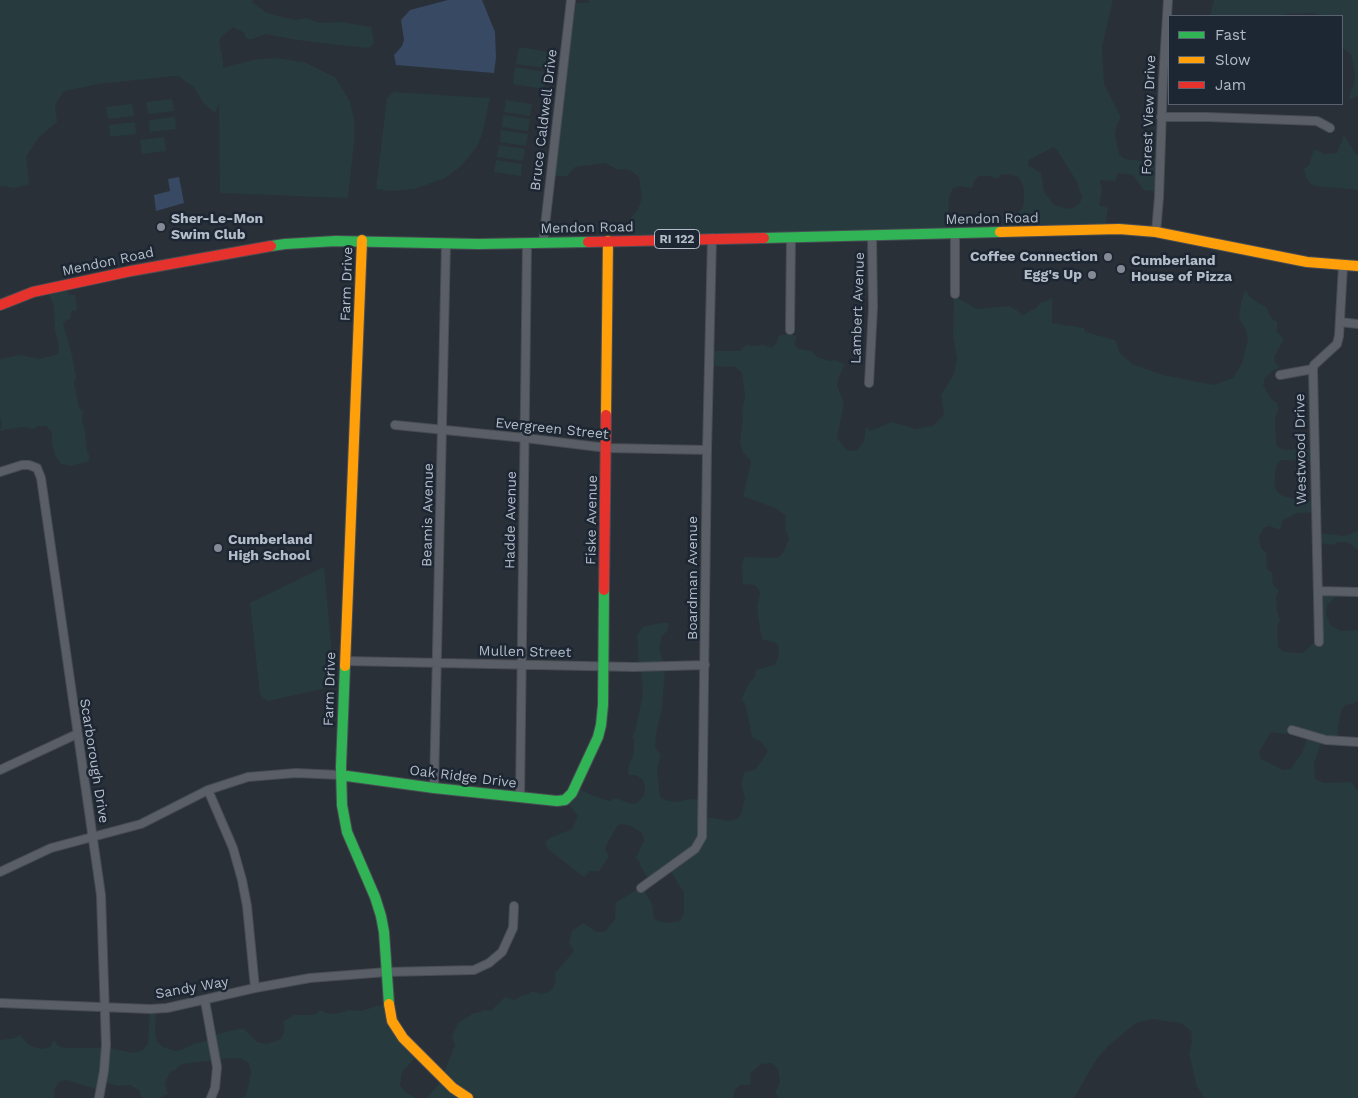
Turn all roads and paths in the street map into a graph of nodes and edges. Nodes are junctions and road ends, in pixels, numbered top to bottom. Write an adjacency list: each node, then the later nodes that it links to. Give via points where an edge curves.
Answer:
1 (571, 0): 14 (street, Bruce Caldwell Drive)
2 (1168, 0): 3 (street, Forest View Drive)
3 (1161, 116): 4 (street, via 1317,122); 5 (street, Forest View Drive)
4 (1330, 128)
5 (1156, 232): 6 (street, Mendon Road / RI 122, via 1118,229); 15 (street, Mendon Road / RI 122, via 1254,253)
6 (955, 233): 7 (street, Mendon Road / RI 122); 17 (street)
7 (872, 235): 8 (street, Mendon Road / RI 122); 24 (street, Lambert Avenue)
8 (791, 237): 9 (street, Mendon Road / RI 122); 21 (street)
9 (712, 238): 11 (street, Mendon Road / RI 122); 29 (street, Boardman Avenue)
10 (362, 240): 12 (street, Mendon Road / RI 122); 18 (street, Mendon Road / RI 122, via 285,244 199,258 33,292); 34 (street, Farm Drive)
11 (608, 242): 14 (street, Mendon Road / RI 122); 28 (street, Fiske Avenue)
12 (446, 243): 13 (street, Mendon Road / RI 122); 26 (street, Beamis Avenue)
13 (527, 243): 14 (street, Mendon Road / RI 122); 27 (street, Hadde Avenue)
14 (543, 243)
15 (1343, 266): 16 (street, Mendon Road / RI 122); 19 (street)
16 (1358, 266)
17 (955, 294)
18 (0, 304)
19 (1340, 322): 20 (street); 22 (street, via 1337,344)
20 (1358, 324)
21 (790, 330)
22 (1312, 369): 23 (street); 31 (street, Westwood Drive)
23 (1280, 375)
24 (869, 383)
25 (396, 425): 26 (street, Evergreen Street)
26 (442, 430): 27 (street, Evergreen Street); 35 (street, Beamis Avenue)
27 (525, 438): 28 (street, Evergreen Street); 36 (street, Hadde Avenue)
28 (607, 448): 29 (street, Evergreen Street); 38 (street, Fiske Avenue)
29 (707, 450): 37 (street, Boardman Avenue)
30 (0, 472): 40 (street, Scarborough Drive, via 29,465 37,468 41,478)
31 (1318, 592): 32 (street); 33 (street, Westwood Drive)
32 (1358, 592)
33 (1319, 642)
34 (345, 661): 35 (street, Mullen Street); 43 (street, Farm Drive)
35 (438, 663): 36 (street, Mullen Street); 44 (street, Beamis Avenue)
36 (522, 664): 38 (street, Mullen Street); 47 (street, Hadde Avenue)
37 (705, 665): 38 (street, Mullen Street); 50 (street, Boardman Avenue, via 702,837 695,849)
38 (603, 666): 46 (street, Fiske Avenue, via 601,725)
39 (1292, 730): 41 (street, via 1326,740)
40 (77, 734): 42 (street); 48 (street, Scarborough Drive)
41 (1358, 742)
42 (0, 770)
43 (344, 776): 44 (street, Oak Ridge Drive); 45 (street, via 296,772 266,774); 52 (street, Farm Drive, via 343,810 348,832 381,916)
44 (434, 788): 47 (street, Oak Ridge Drive)
45 (208, 790): 48 (street, via 141,824); 53 (street, via 233,848 242,880)
46 (572, 792): 47 (street, Oak Ridge Drive, via 565,800)
47 (520, 797)
48 (92, 837): 49 (street, via 38,852); 56 (street, Scarborough Drive, via 101,895)
49 (0, 872)
50 (640, 888)
51 (514, 906): 52 (street, Sandy Way, via 513,928 507,944 496,959 482,968 466,972)
52 (386, 972): 53 (street, Sandy Way, via 310,978); 59 (street, Farm Drive, via 390,1016 398,1033 453,1088)
53 (255, 988): 54 (street, Sandy Way)
54 (205, 1001): 56 (street, Sandy Way, via 167,1008); 58 (street, via 216,1067)
55 (0, 1003): 56 (street, Sandy Way)
56 (105, 1007): 57 (street, Scarborough Drive, via 106,1045)
57 (99, 1098)
58 (211, 1098)
59 (468, 1098)

